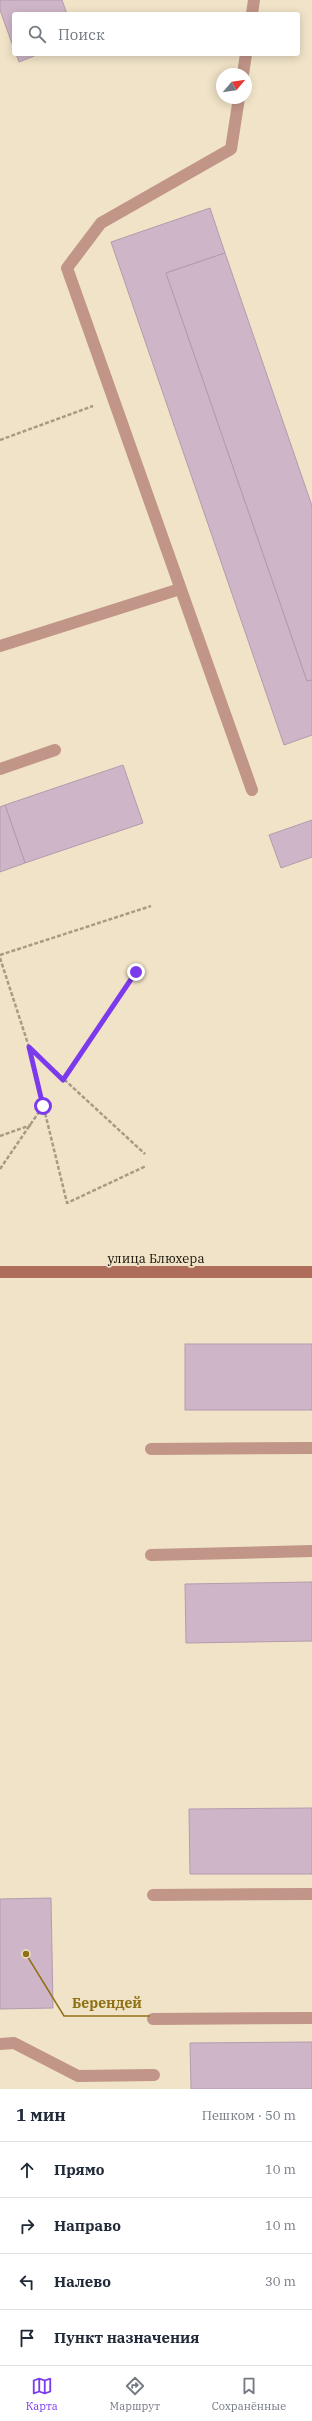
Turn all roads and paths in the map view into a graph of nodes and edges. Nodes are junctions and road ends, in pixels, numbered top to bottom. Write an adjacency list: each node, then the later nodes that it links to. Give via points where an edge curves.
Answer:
1 (254, 0): 2 (street)
2 (252, 12)
3 (246, 56): 4 (street)
4 (244, 68)
5 (238, 104): 6 (street, via 231,149 101,223 67,268)
6 (113, 398): 7 (path); 8 (street)
7 (0, 440)
8 (180, 589): 9 (street); 12 (street)
9 (0, 646)
10 (55, 750): 11 (street)
11 (0, 769)
12 (252, 790)
13 (151, 906): 14 (path)
14 (0, 955)
15 (0, 958): 17 (path)
16 (136, 972): 18 (path)
17 (29, 1047): 18 (path); 19 (path)
18 (63, 1080): 22 (path)
19 (43, 1106): 20 (path); 23 (path, via 67,1203)
20 (31, 1125): 21 (path); 24 (path)
21 (0, 1136)
22 (145, 1154)
23 (146, 1166)
24 (0, 1169)
25 (0, 1272): 26 (street, улица Блюхера)
26 (312, 1272)
27 (312, 1448): 28 (street)
28 (150, 1449)
29 (312, 1550): 30 (street)
30 (151, 1555)
31 (312, 1894): 32 (street)
32 (153, 1895)
33 (312, 2018): 34 (street)
34 (153, 2019)
35 (0, 2044): 36 (street, via 14,2043 78,2076)
36 (154, 2075)

